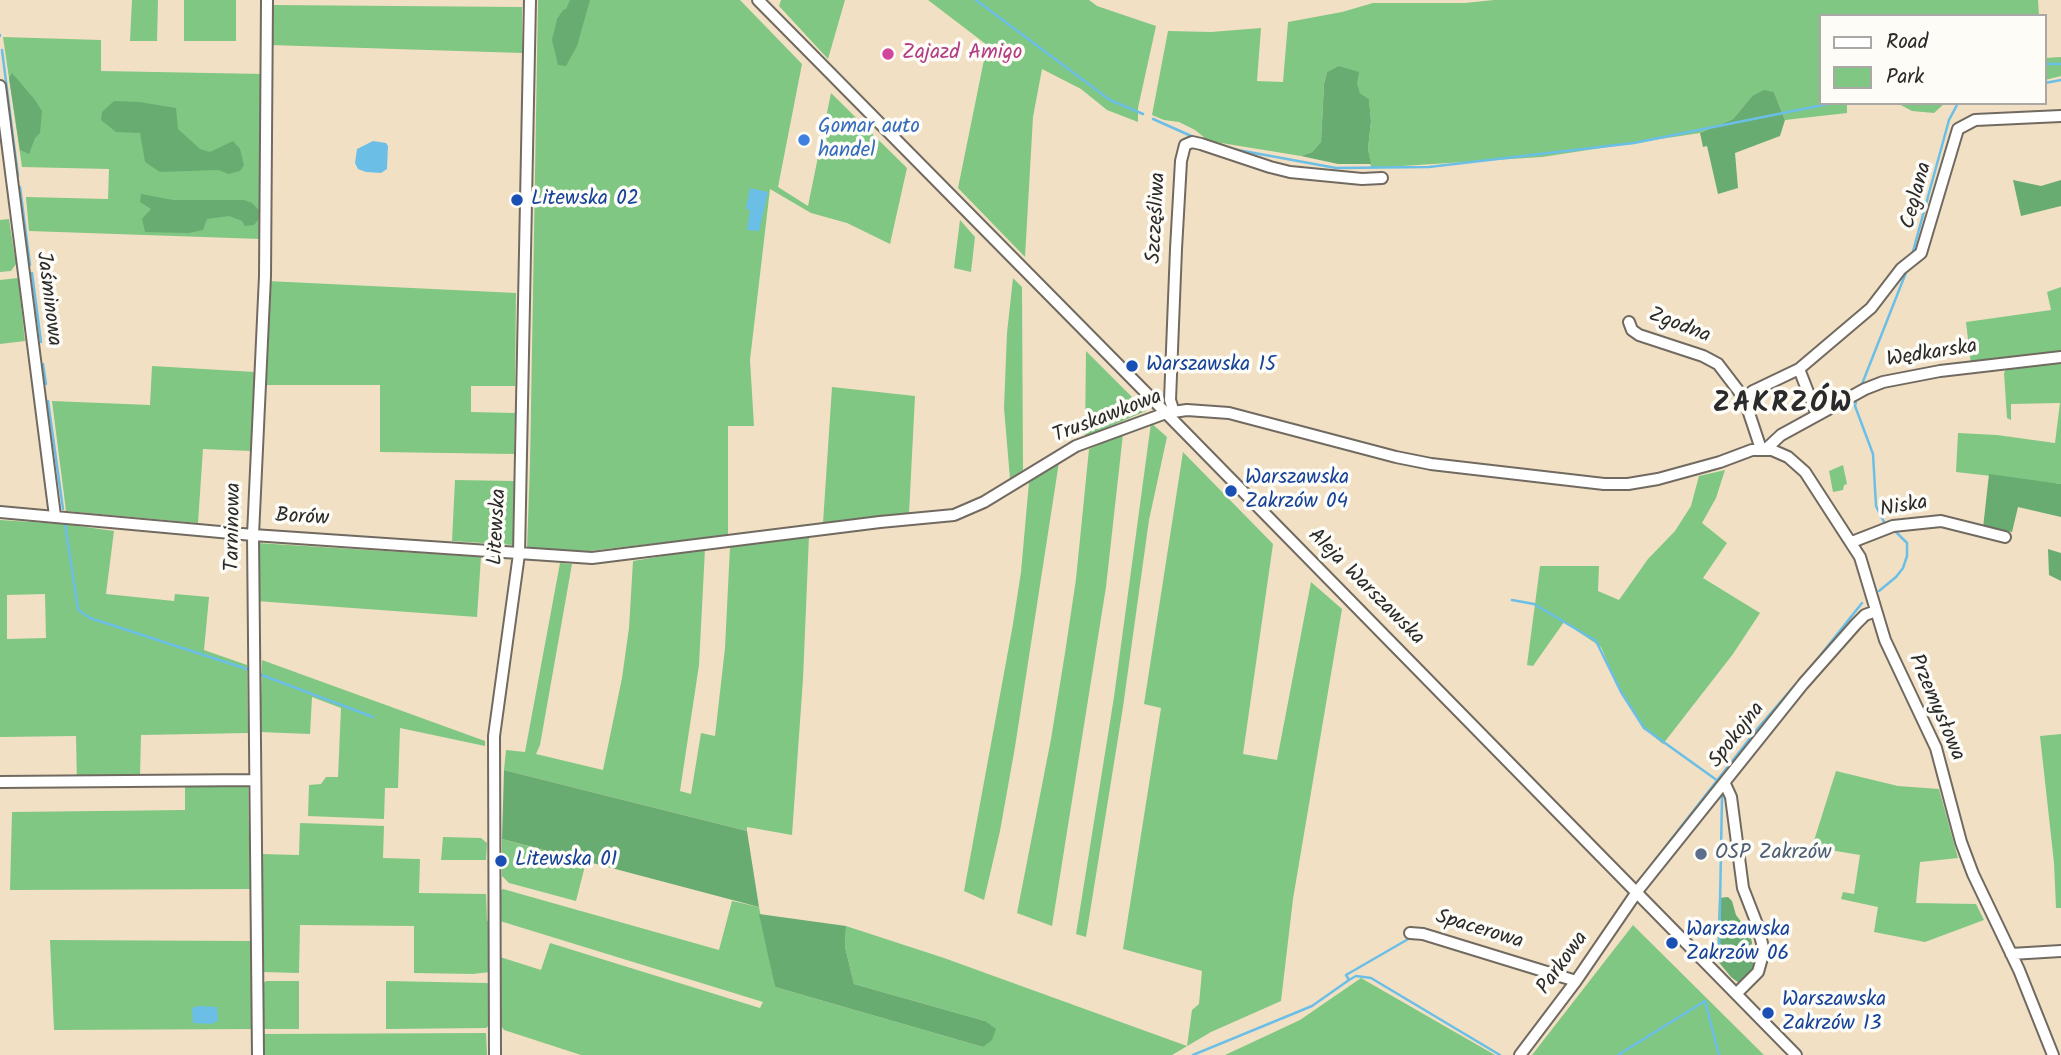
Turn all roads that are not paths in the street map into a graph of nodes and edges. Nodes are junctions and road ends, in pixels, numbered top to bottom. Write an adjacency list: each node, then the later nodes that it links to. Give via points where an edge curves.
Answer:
1 (267, 0): 16 (street, Tarninowa, via 265,276)
2 (530, 0): 19 (street, Litewska)
3 (758, 0): 11 (street, Aleja Warszawska)
4 (0, 86): 15 (street, Jaśminowa)
5 (2061, 116): 9 (street, Ceglana, via 1976,120 1958,130 1921,253 1901,269 1871,308)
6 (1382, 178): 11 (street, Szczęśliwa, via 1290,172 1201,144 1185,145)
7 (1629, 322): 10 (street, Zgodna, via 1639,335 1718,364)
8 (2061, 357): 12 (street, Wędkarska, via 1883,382)
9 (1799, 369): 10 (street, Ceglana); 12 (street)
10 (1744, 398): 13 (street, Zgodna)
11 (1170, 413): 13 (street, Truskawkowa, via 1229,413 1431,464 1604,484 1658,479); 19 (street, Truskawkowa, via 1076,446 954,515 592,558); 24 (street, Aleja Warszawska)
12 (1817, 415): 13 (street, Wędkarska)
13 (1761, 449): 18 (street, Przemysłowa, via 1800,466)
14 (0, 512): 15 (street, Borów)
15 (55, 516): 16 (street, Borów)
16 (253, 535): 19 (street, Borów); 21 (street, Tarninowa)
17 (2006, 537): 18 (street, Niska, via 1941,521 1893,526)
18 (1852, 542): 20 (street, Przemysłowa)
19 (519, 554): 31 (street, Litewska, via 494,736)
20 (1876, 611): 23 (street, Spokojna, via 1865,615 1812,674); 27 (street, Przemysłowa, via 1894,662 1936,748 1973,874)
21 (255, 780): 22 (street); 30 (street, Tarninowa)
22 (0, 782)
23 (1725, 784): 24 (street, Spokojna); 29 (street, via 1731,797 1744,888 1764,951 1758,972)
24 (1637, 893): 28 (street, Parkowa); 29 (street, Aleja Warszawska)
25 (1410, 933): 28 (street, Spacerowa)
26 (2061, 951): 27 (street)
27 (2011, 954): 34 (street, Przemysłowa)
28 (1576, 981): 32 (street, Parkowa)
29 (1736, 994): 33 (street, Aleja Warszawska)
30 (258, 1055)
31 (495, 1055)
32 (1520, 1055)
33 (1796, 1055)
34 (2053, 1055)

